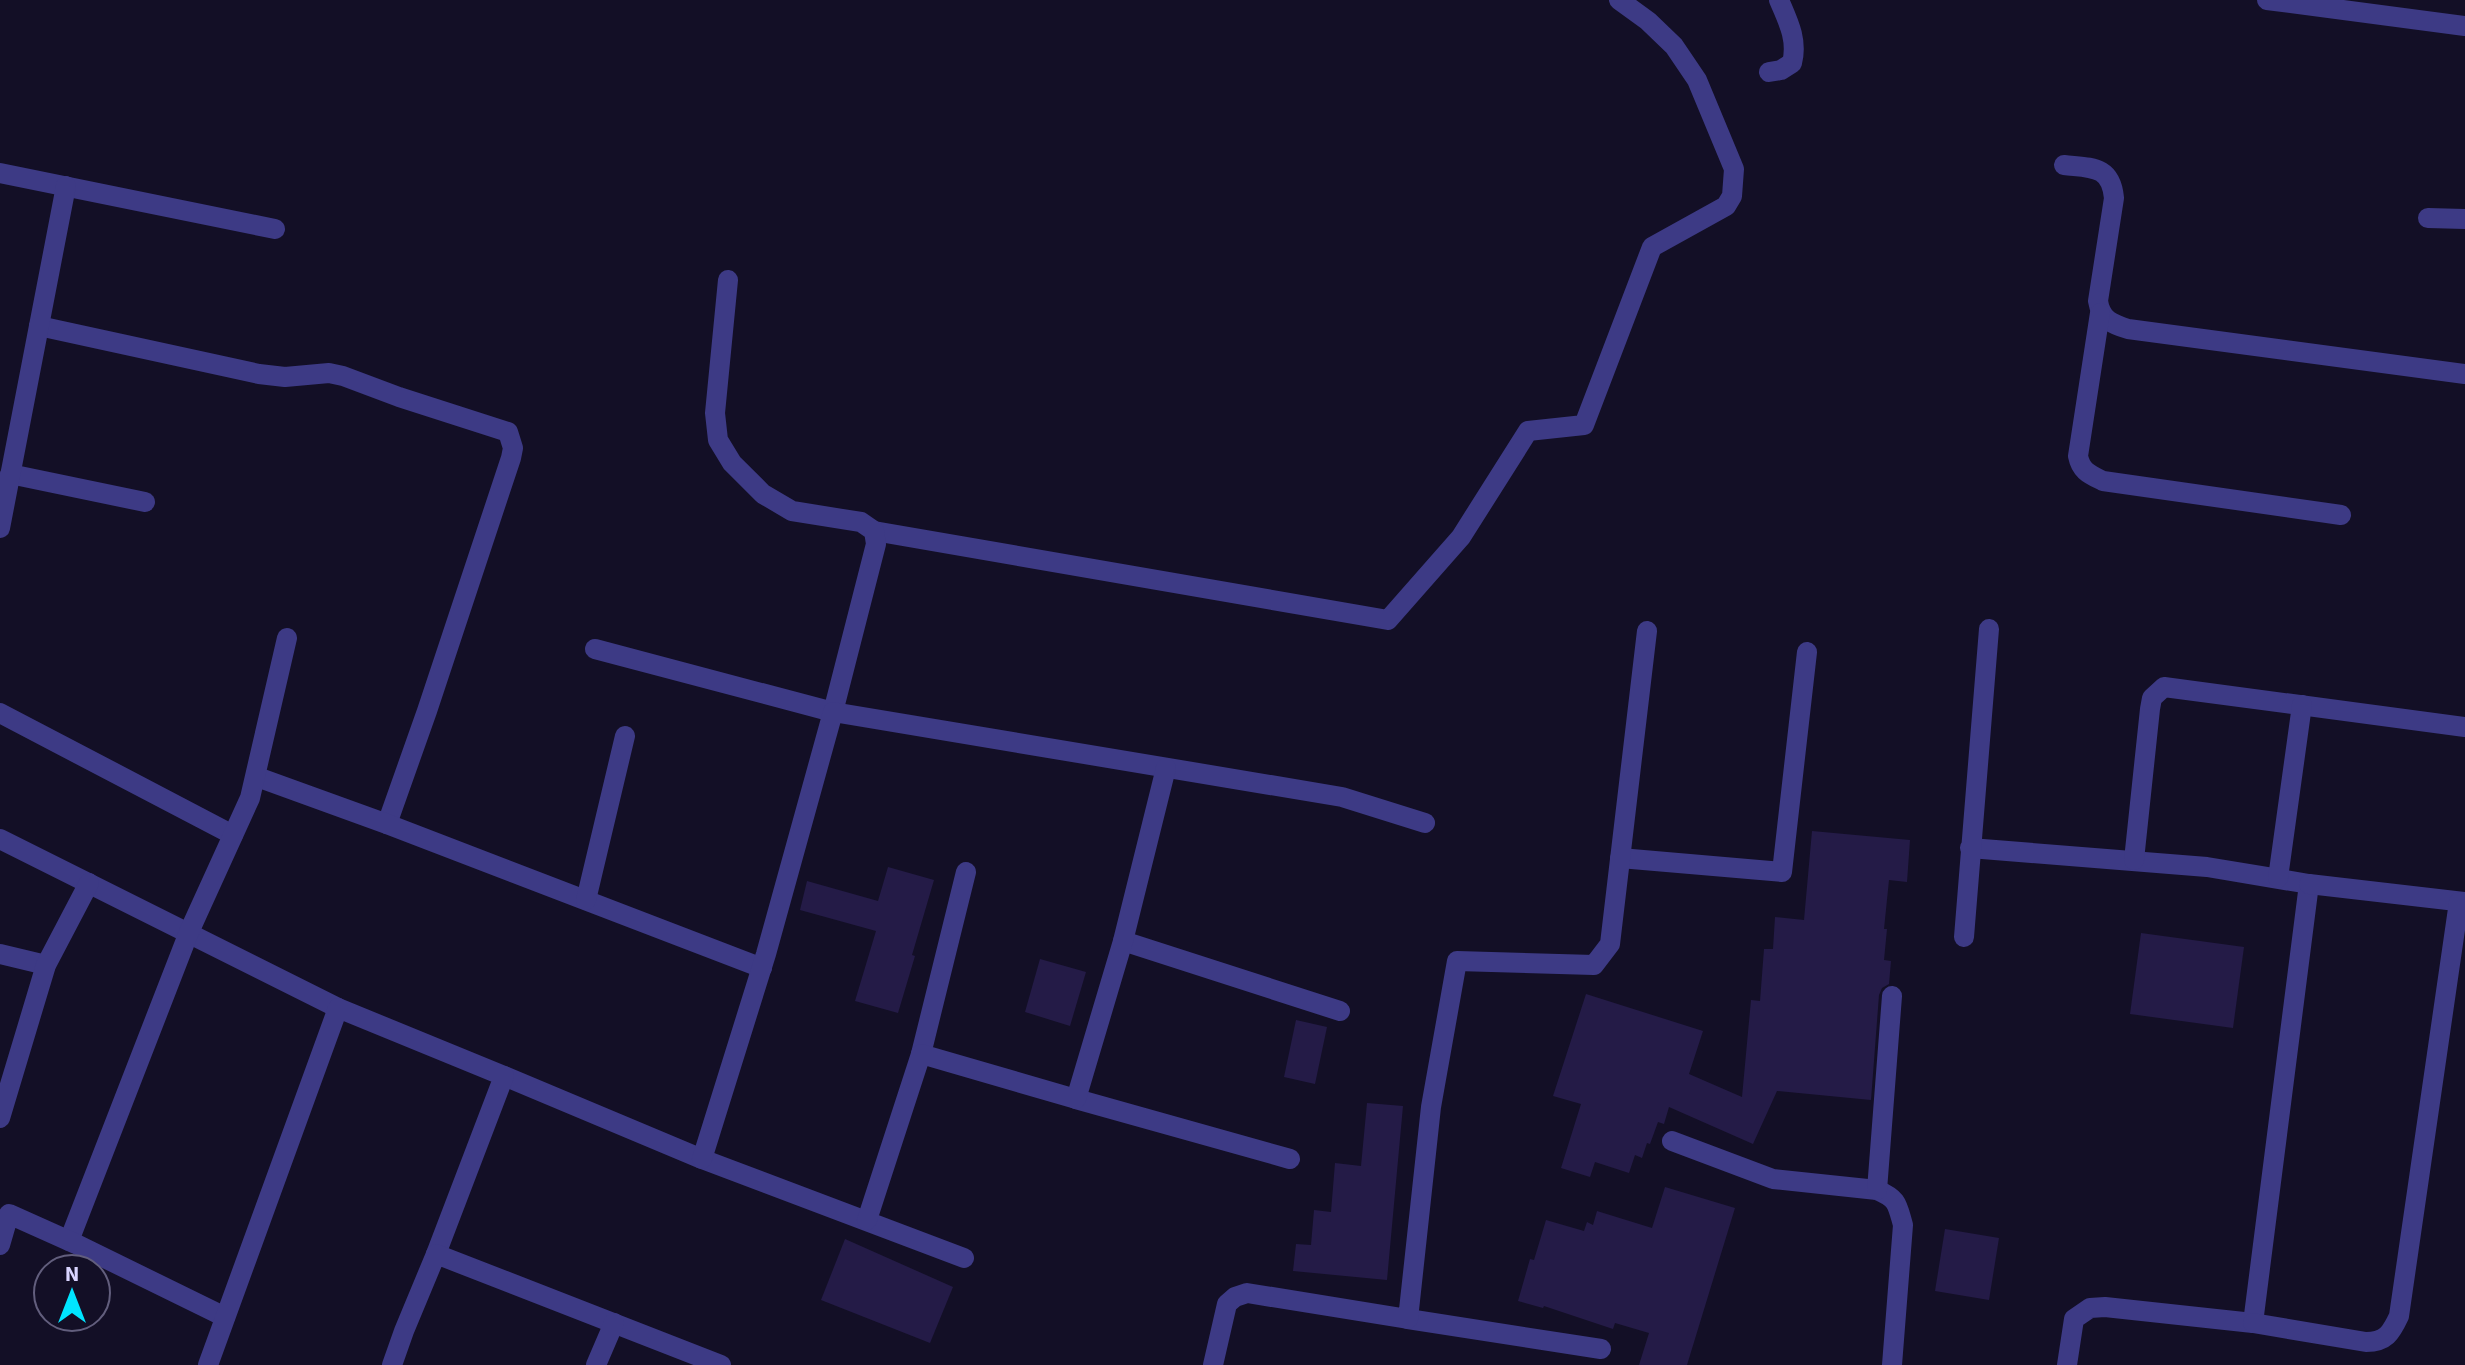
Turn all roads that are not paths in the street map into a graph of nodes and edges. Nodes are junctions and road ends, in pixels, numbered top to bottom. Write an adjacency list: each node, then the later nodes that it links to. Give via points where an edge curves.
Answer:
1 (1619, 0): 20 (street, via 1674,46 1697,80 1734,169 1732,196 1726,206 1652,247 1584,425 1528,431 1461,537 1388,620)
2 (1779, 0): 5 (street, via 1796,50 1792,63)
3 (2267, 0): 4 (street)
4 (2465, 26)
5 (1769, 72)
6 (2064, 165): 13 (street, via 2093,168 2113,184)
7 (0, 173): 8 (street)
8 (66, 186): 11 (street); 14 (street)
9 (2428, 218): 10 (street)
10 (2465, 219)
11 (275, 229)
12 (728, 280): 20 (street, via 715,413 718,440 763,494 792,511 861,522)
13 (2100, 313): 15 (street, via 2128,329); 18 (street, via 2078,456 2089,474 2103,481)
14 (39, 326): 16 (street); 34 (street, via 259,374 329,373 508,432 511,458)
15 (2465, 374)
16 (10, 474): 17 (street); 19 (street)
17 (145, 502)
18 (2341, 515)
19 (0, 528)
20 (874, 531): 27 (street, via 876,544)
21 (1989, 629): 37 (street)
22 (1647, 631): 38 (street)
23 (287, 638): 32 (street)
24 (595, 649): 27 (street)
25 (1807, 652): 38 (street, via 1782,872)
26 (2302, 705): 29 (street); 39 (street, via 2173,687 2158,691 2150,709); 41 (street)
27 (833, 712): 31 (street); 51 (street)
28 (0, 713): 35 (street)
29 (2465, 727)
30 (625, 736): 44 (street)
31 (1166, 768): 33 (street, via 1342,797); 48 (street)
32 (257, 777): 34 (street); 35 (street)
33 (1425, 823)
34 (387, 824): 44 (street)
35 (233, 835): 46 (street)
36 (0, 839): 42 (street)
37 (1970, 848): 39 (street); 47 (street)
38 (1620, 858): 71 (street, via 1610,944 1594,965 1457,961 1431,1107)
39 (2134, 860): 41 (street)
40 (966, 872): 55 (street)
41 (2278, 878): 43 (street)
42 (89, 883): 46 (street); 50 (street)
43 (2309, 884): 45 (street); 73 (street)
44 (586, 900): 51 (street)
45 (2462, 902): 73 (street, via 2393,1329 2386,1338 2366,1342)
46 (189, 932): 53 (street); 66 (street)
47 (1964, 937)
48 (1123, 941): 54 (street); 58 (street)
49 (0, 954): 50 (street)
50 (46, 965): 56 (street)
51 (762, 968): 61 (street)
52 (1892, 996): 63 (street)
53 (338, 1008): 57 (street); 70 (street)
54 (1340, 1011)
55 (921, 1054): 58 (street); 65 (street)
56 (9, 1061): 59 (street)
57 (504, 1076): 61 (street); 68 (street)
58 (1076, 1099): 62 (street)
59 (0, 1118)
60 (1672, 1141): 63 (street, via 1773,1179)
61 (702, 1159): 65 (street)
62 (1290, 1159)
63 (1877, 1190): 80 (street, via 1898,1205 1903,1225)
64 (5, 1212): 66 (street); 67 (street)
65 (867, 1220): 69 (street)
66 (69, 1241): 70 (street)
67 (0, 1245)
68 (436, 1254): 72 (street); 76 (street)
69 (964, 1258)
70 (225, 1317): 75 (street)
71 (1408, 1319): 74 (street); 79 (street, via 1247,1293 1227,1304)
72 (614, 1323): 77 (street); 78 (street)
73 (2253, 1323): 81 (street, via 2090,1308 2074,1319)
74 (1601, 1349)
75 (208, 1365)
76 (392, 1365)
77 (596, 1365)
78 (721, 1365)
79 (1213, 1365)
80 (1892, 1365)
81 (2067, 1365)

